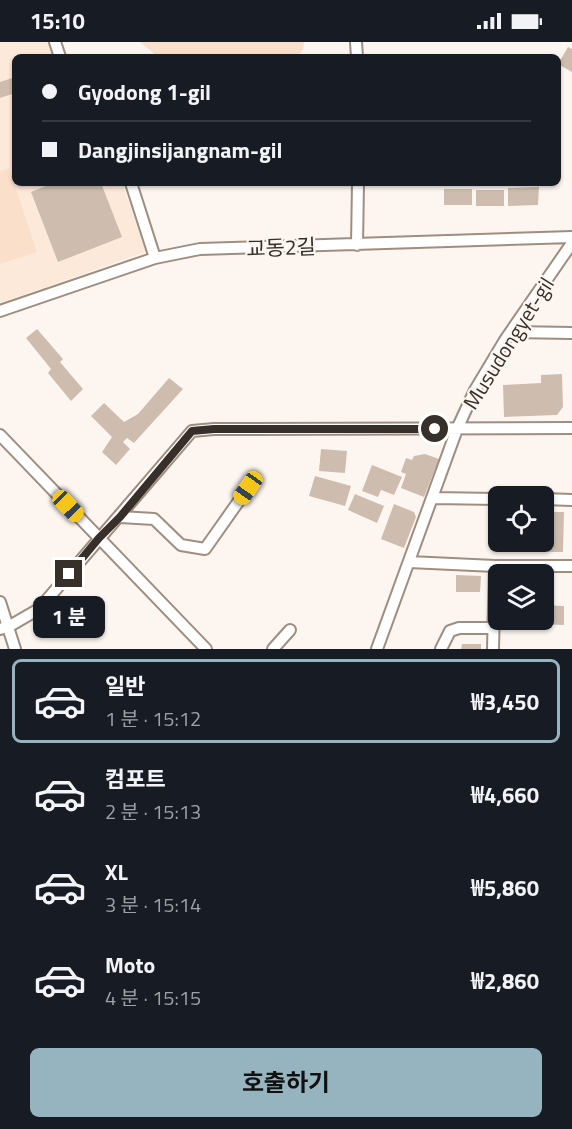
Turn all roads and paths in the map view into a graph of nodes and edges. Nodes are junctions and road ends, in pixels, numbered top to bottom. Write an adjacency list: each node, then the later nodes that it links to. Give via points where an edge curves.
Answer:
1 (132, 186): 6 (street)
2 (358, 186): 5 (street)
3 (572, 237): 5 (street, 교동2길)
4 (572, 243): 8 (street, Musudongyet-gil)
5 (357, 244): 6 (street, 교동2길, via 200,249)
6 (155, 258): 7 (street, 교동2길)
7 (0, 311)
8 (512, 332): 9 (street); 11 (street, Musudongyet-gil, via 475,390)
9 (572, 333)
10 (572, 428): 11 (street)
11 (457, 429): 14 (street, Musudongyet-gil); 18 (street, via 192,431)
12 (2, 439): 19 (street)
13 (248, 488): 18 (street, via 205,549 181,545 154,519)
14 (433, 498): 15 (street); 20 (street, Musudongyet-gil)
15 (488, 499)
16 (554, 499): 17 (street)
17 (572, 500)
18 (120, 517): 19 (street)
19 (99, 538): 25 (street, via 39,609); 30 (street)
20 (409, 562): 21 (street); 32 (street, Musudongyet-gil)
21 (488, 566)
22 (554, 566): 23 (street)
23 (572, 566)
24 (0, 602): 25 (street)
25 (4, 628): 29 (street)
26 (488, 628): 33 (street, via 450,631)
27 (290, 630): 31 (street)
28 (493, 630): 34 (street)
29 (15, 649)
30 (206, 649)
31 (273, 649)
32 (377, 649)
33 (441, 649)
34 (493, 649)

